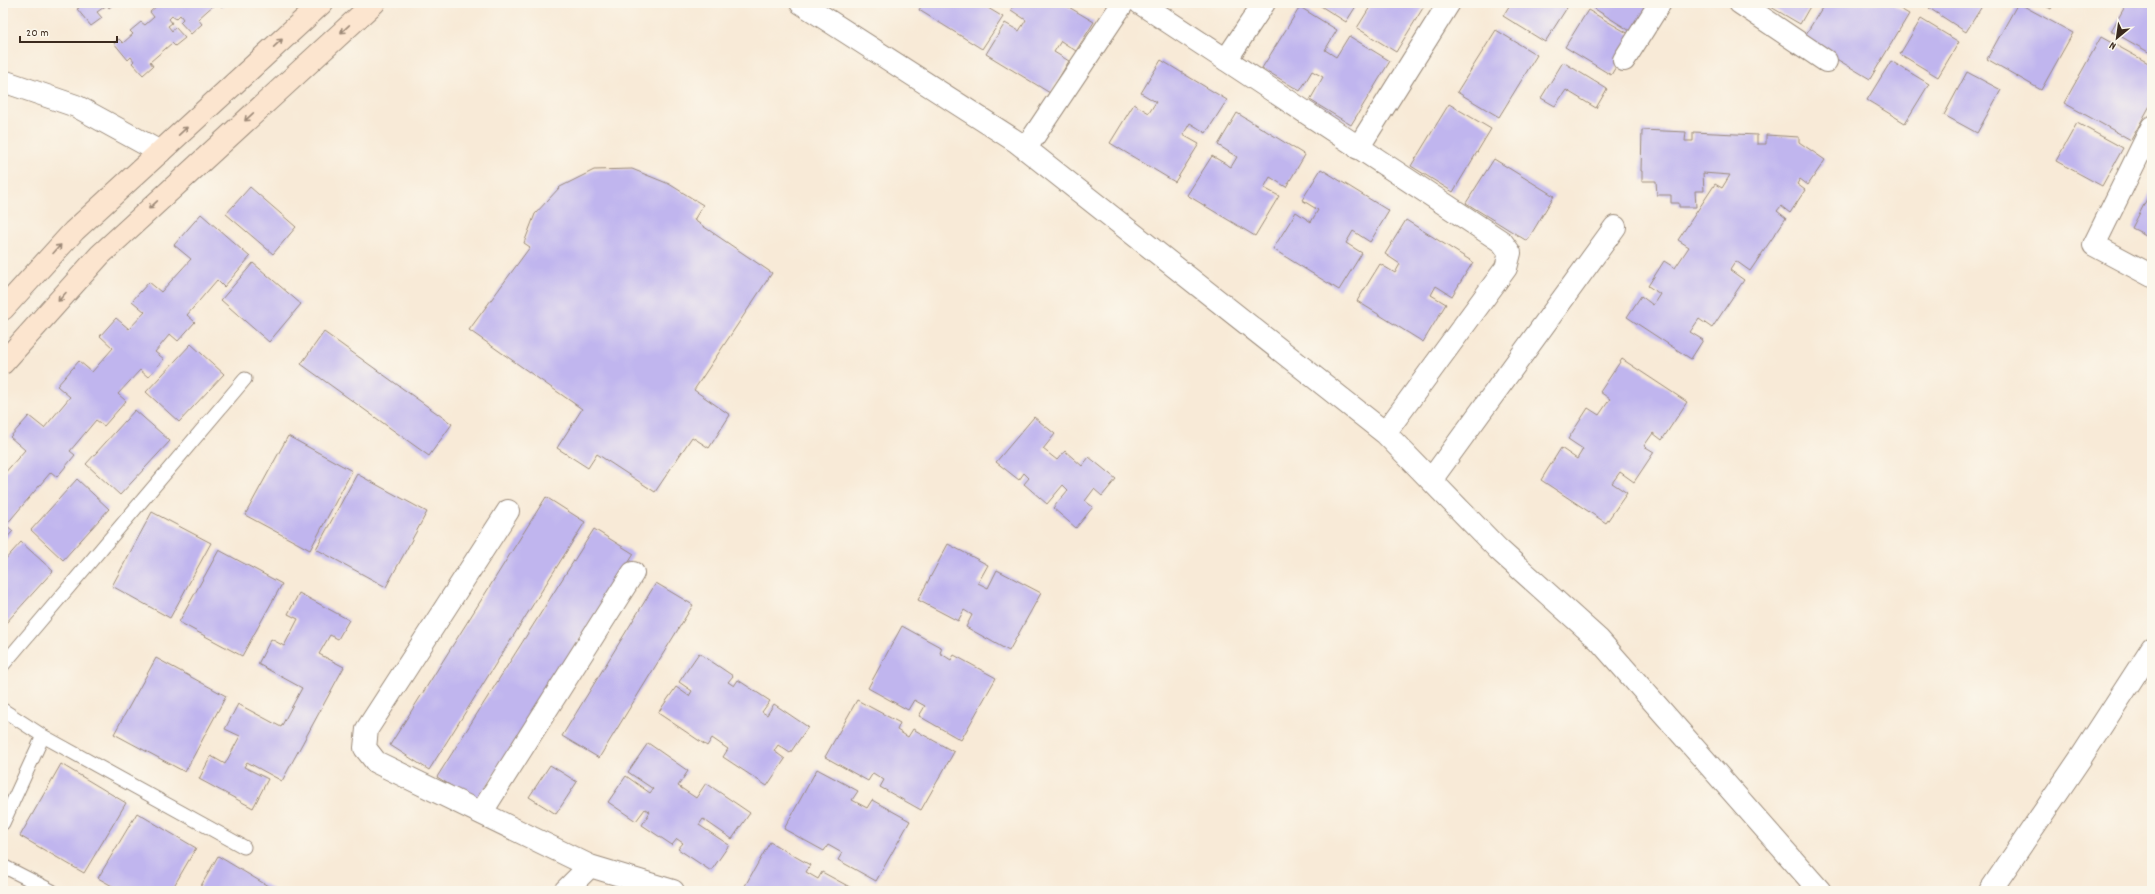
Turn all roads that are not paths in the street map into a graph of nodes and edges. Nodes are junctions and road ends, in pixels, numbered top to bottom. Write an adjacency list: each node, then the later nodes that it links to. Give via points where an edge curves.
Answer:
1 (322, 3): 17 (street, one-way to 1)
2 (374, 3): 21 (street, one-way to 21, via 100,255)
3 (801, 3): 15 (street)
4 (1123, 3): 15 (street)
5 (1140, 3): 10 (street)
6 (1264, 3): 10 (street)
7 (1449, 3): 16 (street)
8 (1660, 3): 11 (street)
9 (1740, 3): 12 (street)
10 (1226, 60): 16 (street)
11 (1624, 60)
12 (1826, 61)
13 (3, 81): 17 (street, via 76,106)
14 (2152, 127): 19 (street, via 2094,245)
15 (1026, 148): 23 (street)
16 (1358, 148): 23 (street, via 1502,242 1510,254 1506,268)
17 (160, 152): 20 (street, one-way to 17, via 74,231)
18 (1614, 227): 24 (street)
19 (2152, 276)
20 (3, 309)
21 (3, 363)
22 (245, 379): 28 (lane)
23 (1385, 433): 24 (street)
24 (1431, 480): 39 (street, via 1498,549 1599,640)
25 (508, 511): 31 (street, via 367,729 365,748 376,762)
26 (632, 573): 31 (street)
27 (2152, 648): 40 (street)
28 (3, 665)
29 (3, 710): 30 (lane)
30 (43, 736): 32 (lane); 33 (lane)
31 (481, 813): 35 (street)
32 (3, 823)
33 (244, 847)
34 (3, 866): 36 (lane)
35 (590, 866): 37 (street); 38 (street)
36 (52, 891)
37 (565, 891)
38 (673, 891)
39 (1820, 891)
40 (1990, 891)

